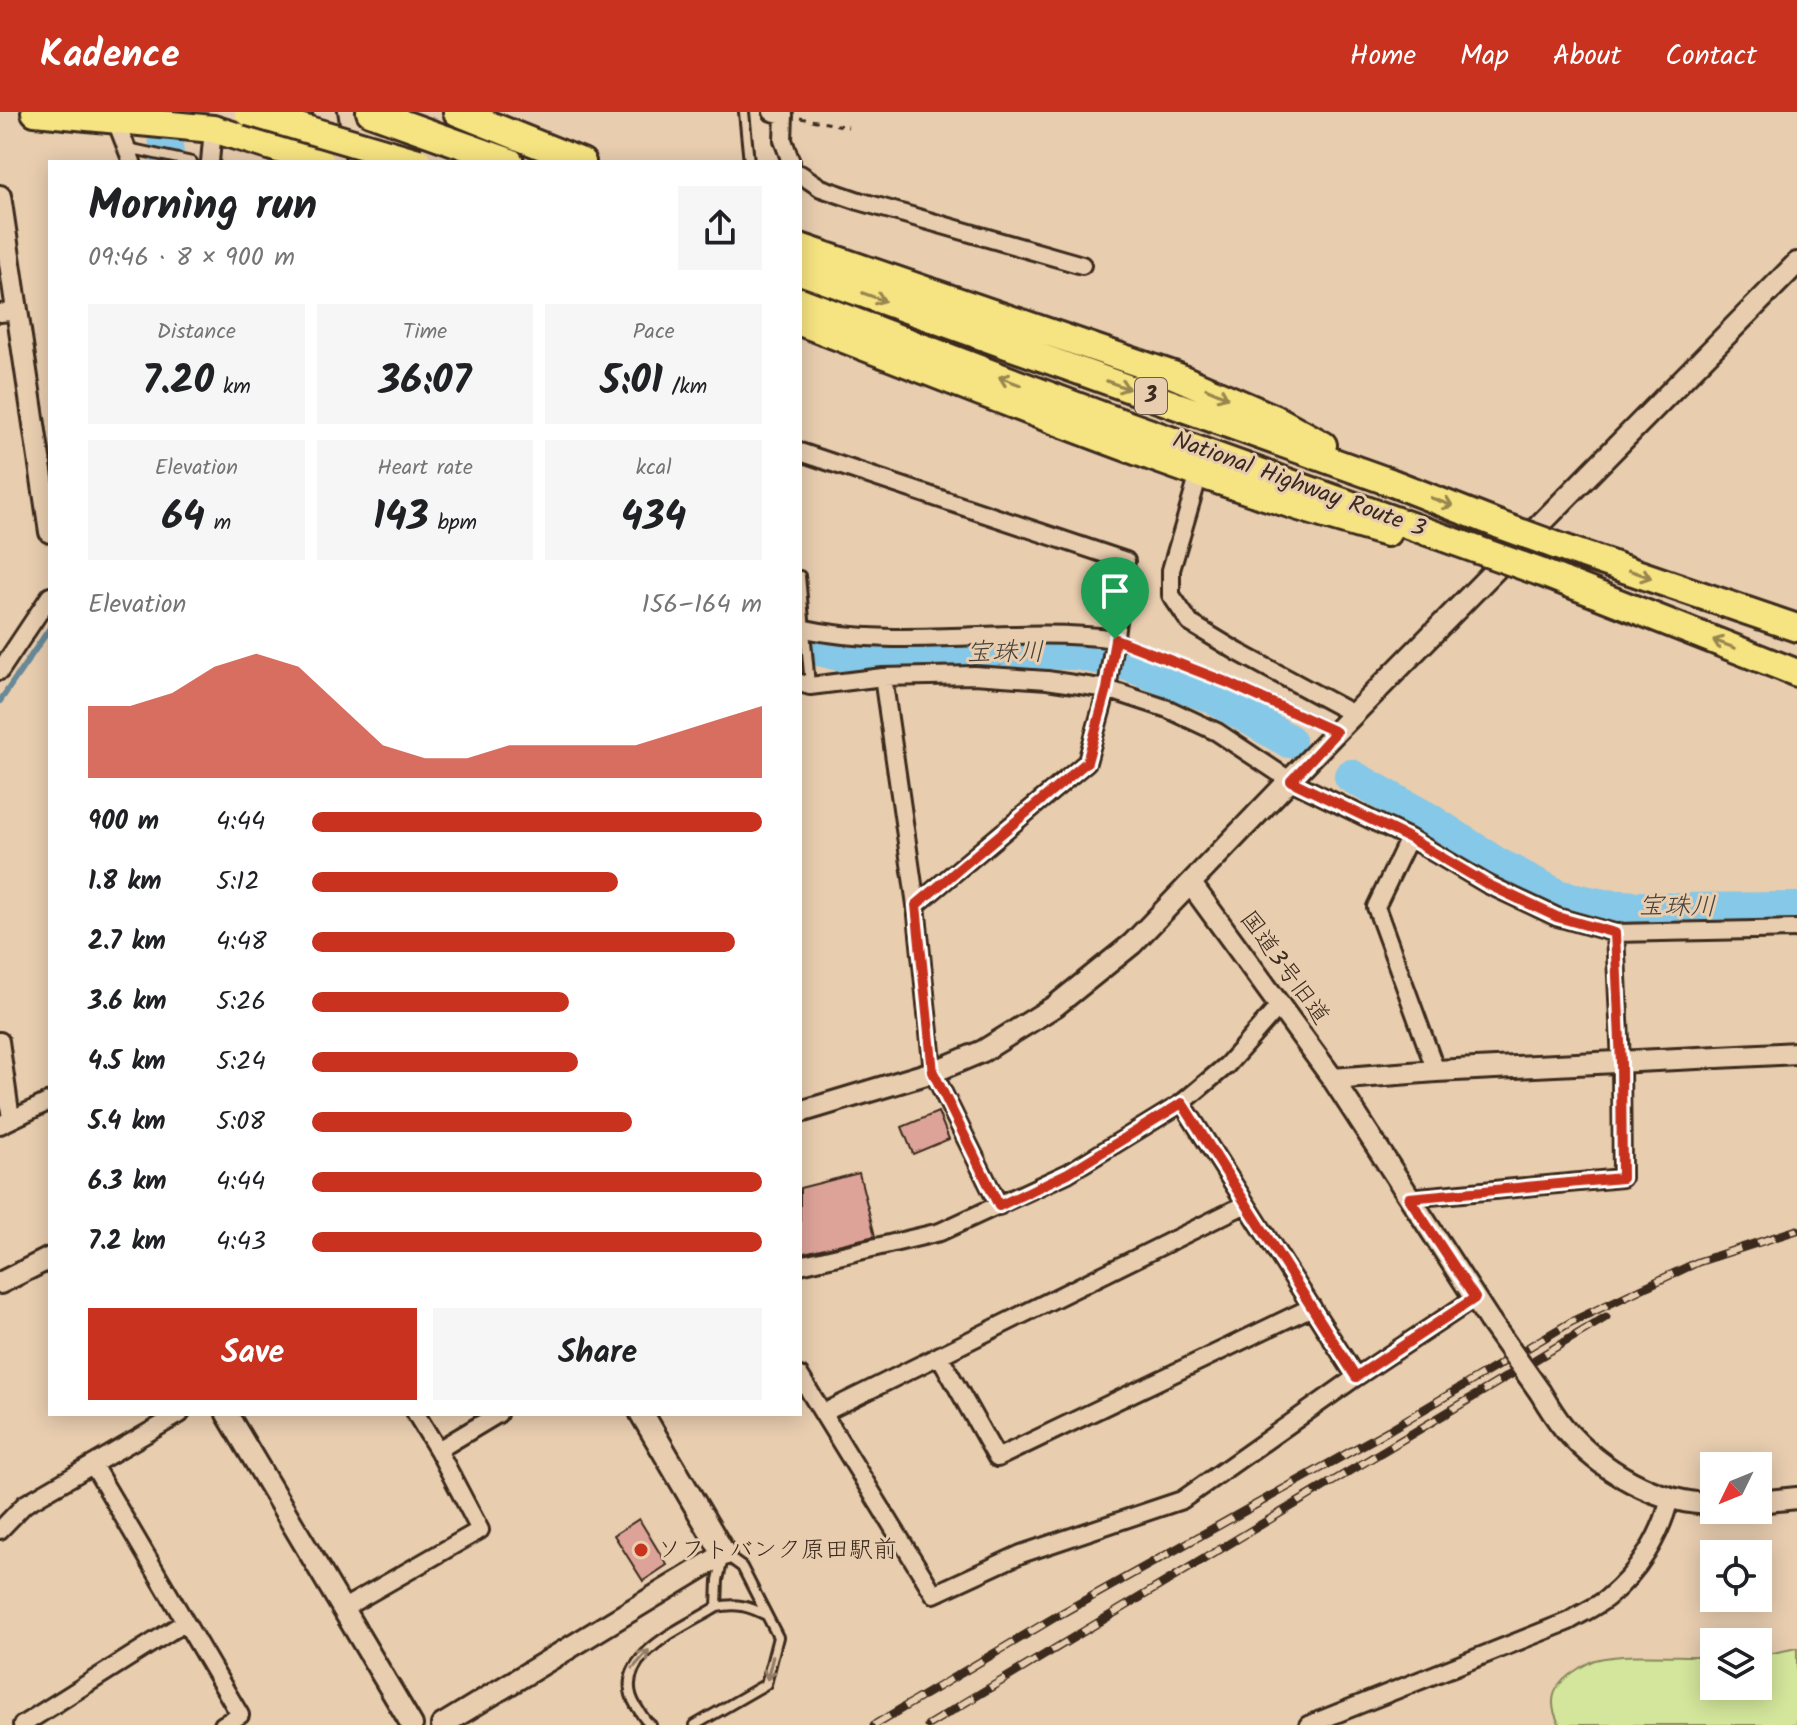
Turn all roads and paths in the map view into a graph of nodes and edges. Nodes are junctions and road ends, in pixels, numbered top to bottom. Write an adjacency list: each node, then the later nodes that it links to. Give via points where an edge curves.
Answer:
1 (35, 112): 9 (highway)
2 (234, 112): 7 (highway, bridge)
3 (325, 112): 16 (main road)
4 (370, 112): 18 (highway)
5 (457, 112): 19 (highway)
6 (744, 112): 20 (lane)
7 (255, 113): 17 (highway, bridge)
8 (778, 114): 10 (path); 21 (street)
9 (123, 121): 11 (highway); 12 (street)
10 (848, 127)
11 (213, 129): 14 (street); 15 (highway)
12 (130, 155): 13 (lane)
13 (174, 160)
14 (210, 160)
15 (314, 160)
16 (333, 160)
17 (411, 160)
18 (504, 160)
19 (577, 160)
20 (749, 160)
21 (790, 160)
22 (802, 175): 26 (street, via 859,201)
23 (0, 196): 29 (street)
24 (802, 248): 33 (highway, one-way to 33, via 1176,376 1276,419)
25 (1797, 263): 46 (street)
26 (1082, 265)
27 (802, 272): 33 (highway, National Highway Route 3 / 3, one-way to 33)
28 (802, 302): 35 (highway, National Highway Route 3 / 3, one-way to 28)
29 (9, 312): 34 (street)
30 (802, 323): 32 (highway)
31 (806, 454): 40 (street, via 1126,561)
32 (1199, 474): 35 (highway, via 1405,537); 46 (street, via 1171,570 1171,595 1190,623)
33 (1390, 482): 39 (highway, National Highway Route 3 / 3, one-way to 39, bridge)
34 (48, 521)
35 (1442, 536): 42 (highway, National Highway Route 3 / 3, one-way to 35, bridge)
36 (48, 599): 41 (street)
37 (802, 602): 38 (lane)
38 (804, 628): 40 (street, via 880,638 1056,633); 44 (lane)
39 (1797, 628)
40 (1115, 639): 45 (street); 47 (lane)
41 (0, 671)
42 (1797, 673)
43 (883, 677): 44 (street); 45 (street, via 974,675); 51 (street)
44 (805, 684)
45 (1107, 689): 48 (street, via 1217,732); 51 (street, via 1087,762)
46 (1355, 715): 47 (street)
47 (1336, 732): 48 (street)
48 (1291, 781): 49 (street); 50 (street)
49 (1409, 838): 53 (street, via 1557,917); 58 (street, via 1376,907)
50 (1191, 884): 54 (street, 国道3号旧道); 59 (street, via 1132,944 1055,1006 983,1051)
51 (916, 905): 59 (street)
52 (1797, 929): 53 (street)
53 (1615, 933): 57 (street)
54 (1280, 1005): 60 (street, 国道3号旧道); 62 (street, via 1227,1065)
55 (0, 1041): 64 (street)
56 (1797, 1053): 57 (street)
57 (1621, 1063): 58 (street); 65 (street, via 1622,1178)
58 (1436, 1071): 60 (street)
59 (933, 1072): 63 (street); 67 (street)
60 (1333, 1079): 65 (street, 国道3号旧道)
61 (48, 1102): 64 (street)
62 (1182, 1103): 66 (street); 67 (street, via 1068,1173)
63 (802, 1111)
64 (6, 1122)
65 (1409, 1198): 71 (street, 国道3号旧道)
66 (1246, 1204): 72 (street); 73 (street)
67 (999, 1206): 69 (street, via 940,1232)
68 (48, 1259): 70 (street)
69 (802, 1265)
70 (0, 1283)
71 (1475, 1298): 74 (street); 84 (street, 国道3号旧道, bridge, via 1562,1426 1585,1450 1638,1485)
72 (1312, 1307): 73 (street, via 997,1458); 74 (street)
73 (939, 1355): 76 (street)
74 (1356, 1377): 76 (street, via 1182,1500 1021,1554 934,1594)
75 (802, 1379): 76 (street)
76 (823, 1413)
77 (177, 1416): 83 (street)
78 (228, 1416): 91 (street)
79 (417, 1416): 82 (street)
80 (495, 1416): 82 (street)
81 (643, 1416): 89 (main road)
82 (438, 1450): 91 (street, via 480,1530)
83 (93, 1465): 88 (street, via 25,1504); 93 (street)
84 (1670, 1498): 87 (street, 国道3号旧道); 100 (street, via 1652,1546 1607,1598 1569,1621)
85 (1797, 1498): 86 (street)
86 (1772, 1501)
87 (1700, 1502)
88 (0, 1530)
89 (724, 1554): 90 (lane); 92 (lane, via 742,1567); 97 (street)
90 (717, 1607): 92 (lane, via 747,1605); 98 (lane, one-way to 90, via 631,1698 629,1677 639,1658)
91 (342, 1609): 96 (street)
92 (767, 1616): 99 (lane, one-way to 99, via 778,1637 766,1684)
93 (185, 1622): 94 (street); 95 (street, via 240,1715)
94 (22, 1725)
95 (223, 1725)
96 (412, 1725)
97 (442, 1725)
98 (651, 1725)
99 (695, 1725)
100 (1308, 1725)

